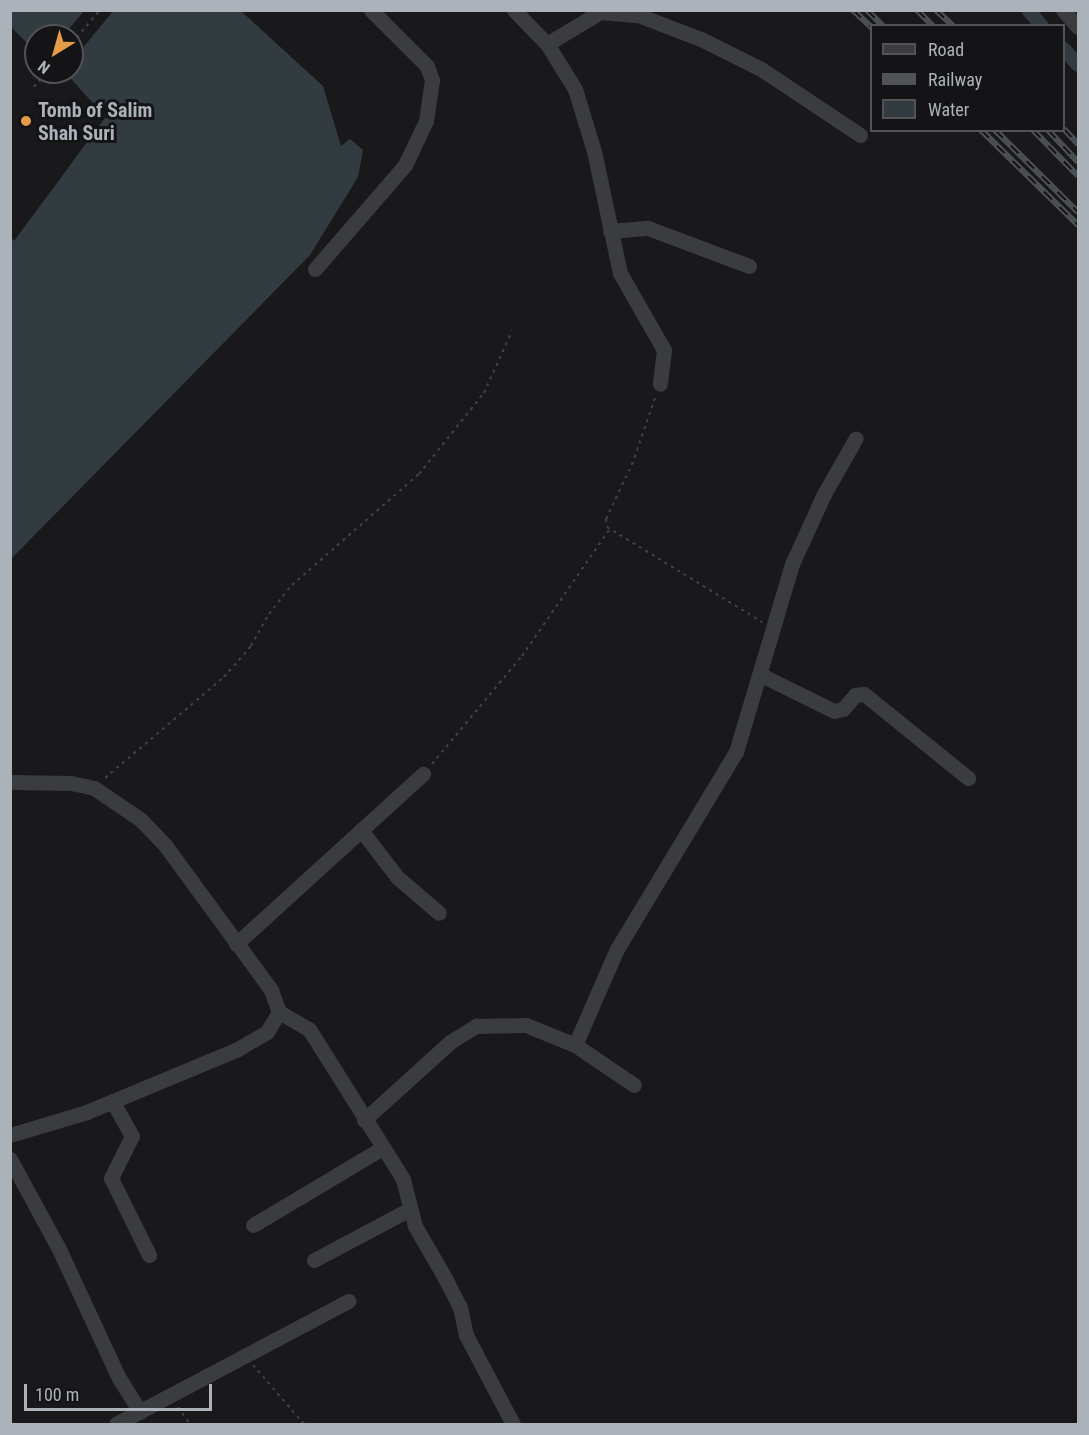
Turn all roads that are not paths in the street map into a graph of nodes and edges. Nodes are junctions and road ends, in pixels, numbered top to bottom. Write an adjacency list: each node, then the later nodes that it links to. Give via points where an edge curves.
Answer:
1 (371, 10): 9 (street, via 427,66 432,80 426,121 405,165)
2 (514, 10): 5 (street)
3 (1063, 10): 4 (street)
4 (1078, 27)
5 (547, 44): 6 (street, via 584,18 600,12 638,15 751,64); 7 (street, via 564,68 578,99 594,151)
6 (860, 135)
7 (610, 231): 8 (street, via 648,228); 10 (street, via 626,289 664,350)
8 (749, 266)
9 (315, 269)
10 (660, 384)
11 (856, 438): 12 (street, via 809,524 772,628)
12 (761, 675): 14 (street, via 834,711 843,709 855,695 864,694); 20 (street, via 736,752 617,949)
13 (423, 774): 16 (street)
14 (968, 778)
15 (10, 782): 18 (street, via 71,783 94,788 141,820 165,845)
16 (361, 830): 17 (street, via 397,877); 18 (street)
17 (439, 913)
18 (236, 944): 19 (street, via 271,990)
19 (279, 1012): 22 (street, via 271,1027 253,1042); 23 (street, via 309,1029)
20 (574, 1045): 21 (street); 23 (street, via 526,1026 476,1026 450,1042)
21 (634, 1085)
22 (113, 1102): 24 (street); 29 (street, via 132,1136 111,1178)
23 (364, 1120): 25 (street)
24 (10, 1136)
25 (382, 1148): 27 (street, via 403,1179); 28 (street)
26 (10, 1159): 32 (street, via 59,1249 119,1378)
27 (410, 1209): 30 (street); 34 (street, via 460,1307 466,1335)
28 (253, 1225)
29 (148, 1255)
30 (314, 1260)
31 (348, 1301): 32 (street)
32 (140, 1412): 33 (street)
33 (116, 1425)
34 (513, 1425)

